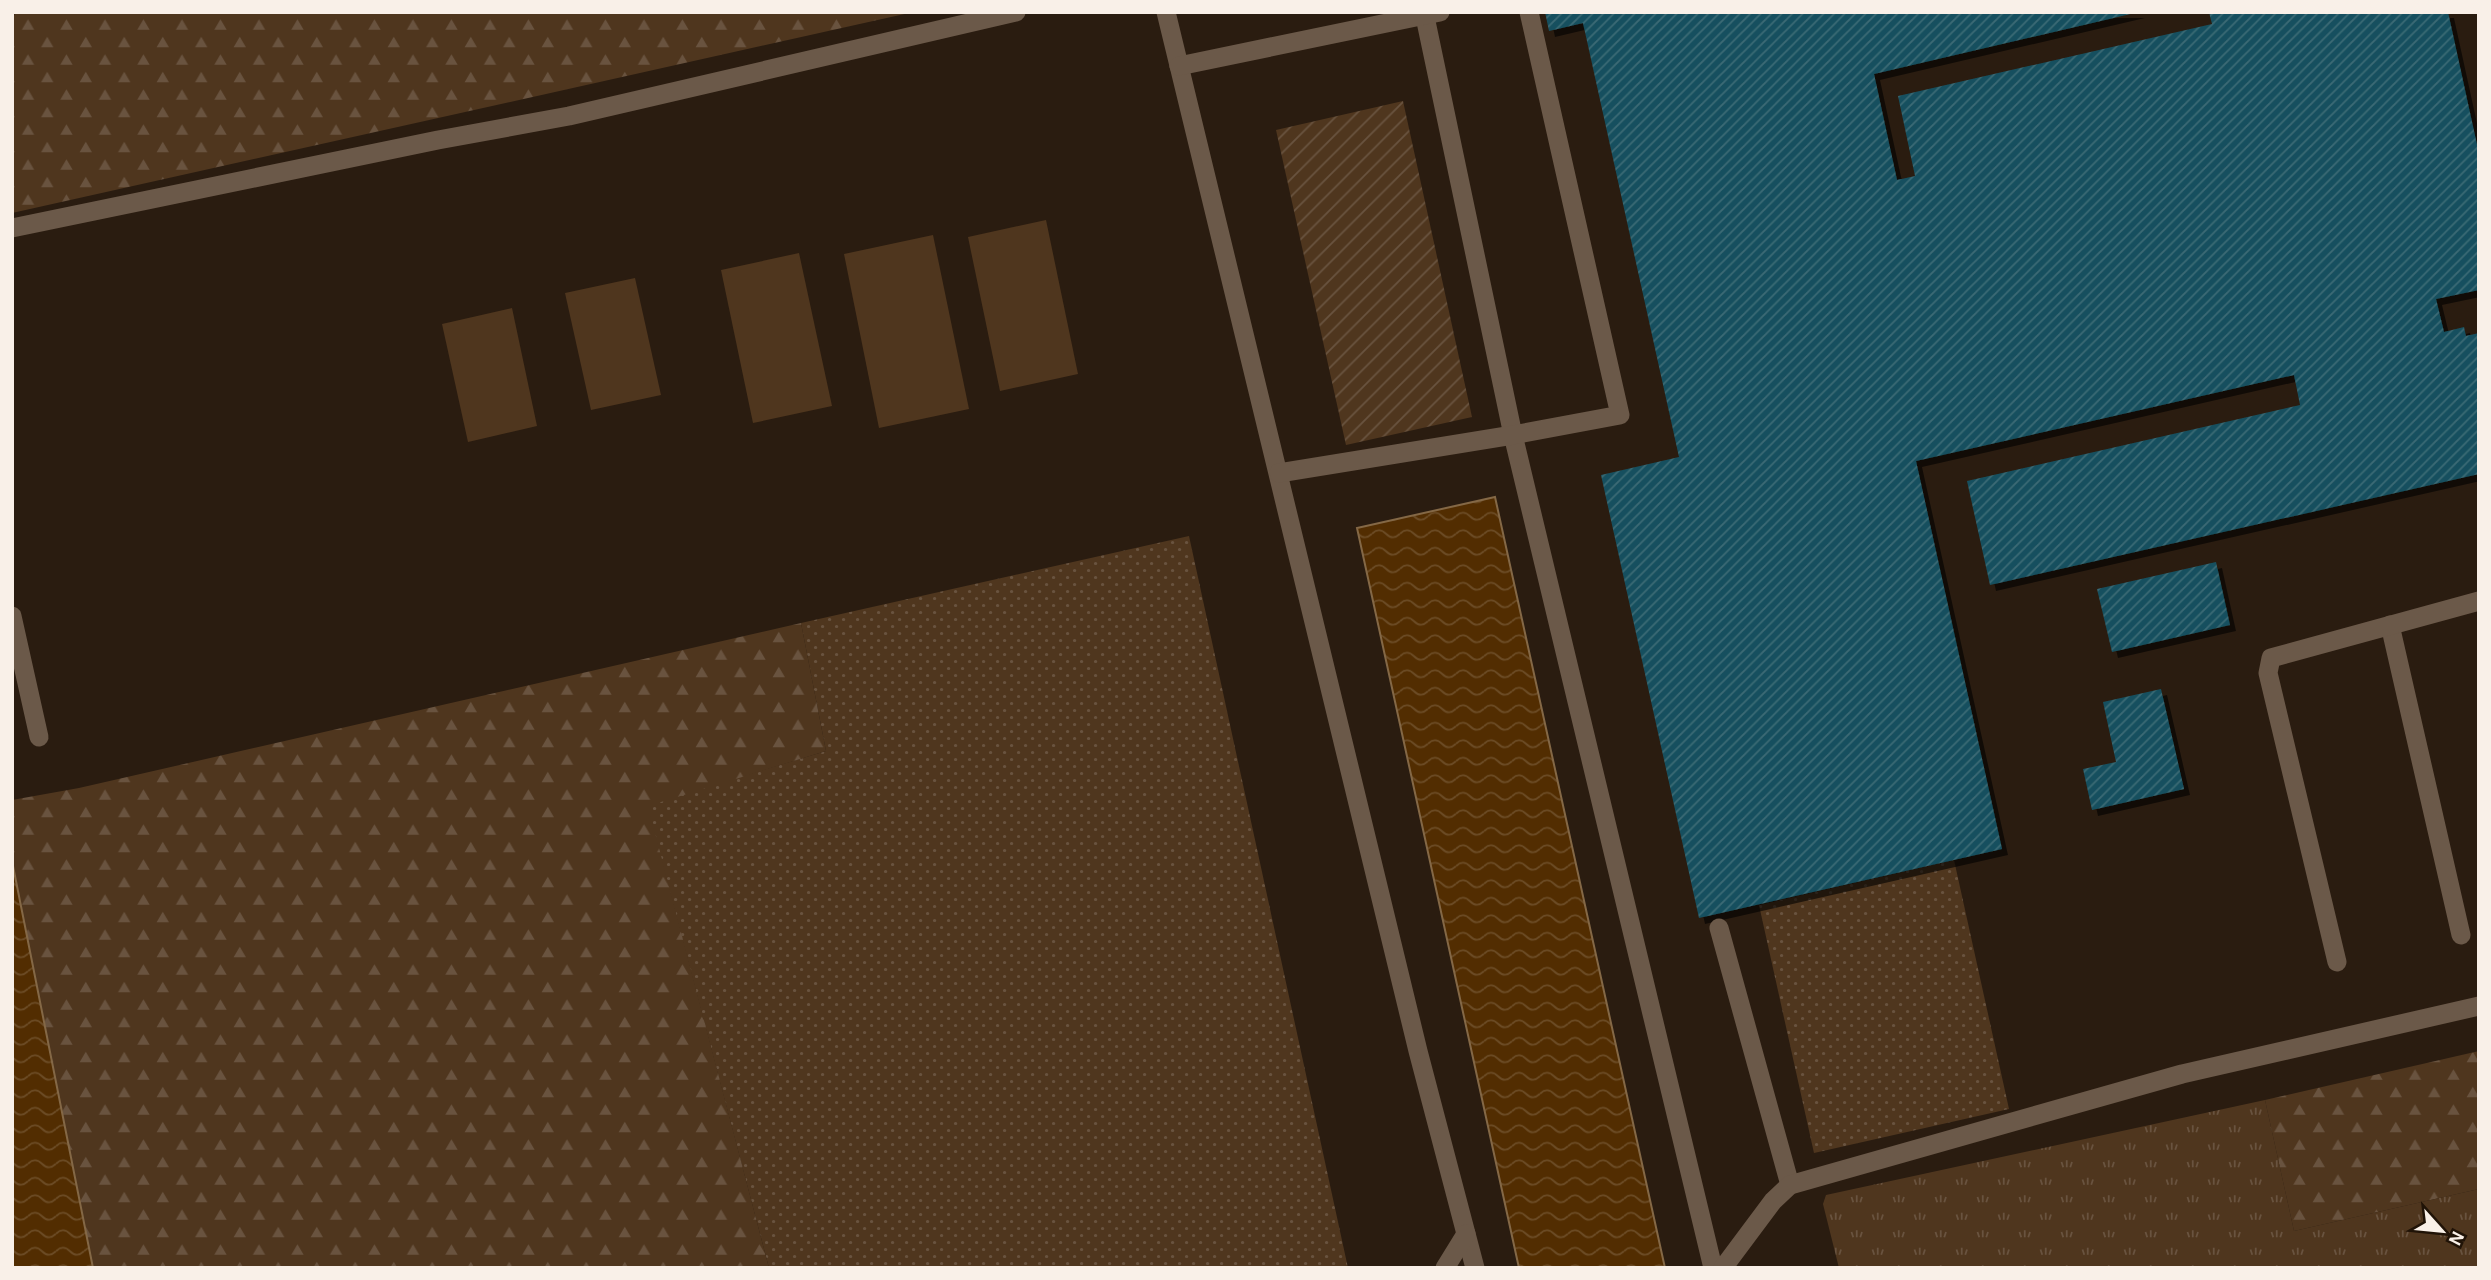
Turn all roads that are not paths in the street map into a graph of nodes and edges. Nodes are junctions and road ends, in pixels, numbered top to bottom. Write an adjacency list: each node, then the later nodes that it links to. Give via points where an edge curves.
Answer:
1 (1016, 12): 6 (lane, via 569,116)
2 (1166, 12): 5 (lane)
3 (1529, 12): 7 (lane, via 1620,415)
4 (1429, 14): 5 (lane); 7 (lane)
5 (1179, 65): 8 (lane)
6 (12, 228)
7 (1513, 435): 8 (lane); 21 (lane)
8 (1279, 472): 18 (lane)
9 (2479, 601): 11 (lane)
10 (12, 616): 12 (lane)
11 (2390, 625): 14 (lane); 15 (lane, via 2281,654 2271,659 2268,673)
12 (39, 737)
13 (1720, 929): 17 (lane)
14 (2461, 935)
15 (2337, 962)
16 (2479, 1006): 17 (lane, via 2182,1074)
17 (1790, 1185): 22 (lane)
18 (1466, 1234): 19 (lane); 20 (lane)
19 (1444, 1268)
20 (1475, 1268)
21 (1713, 1268)
22 (1723, 1268)

